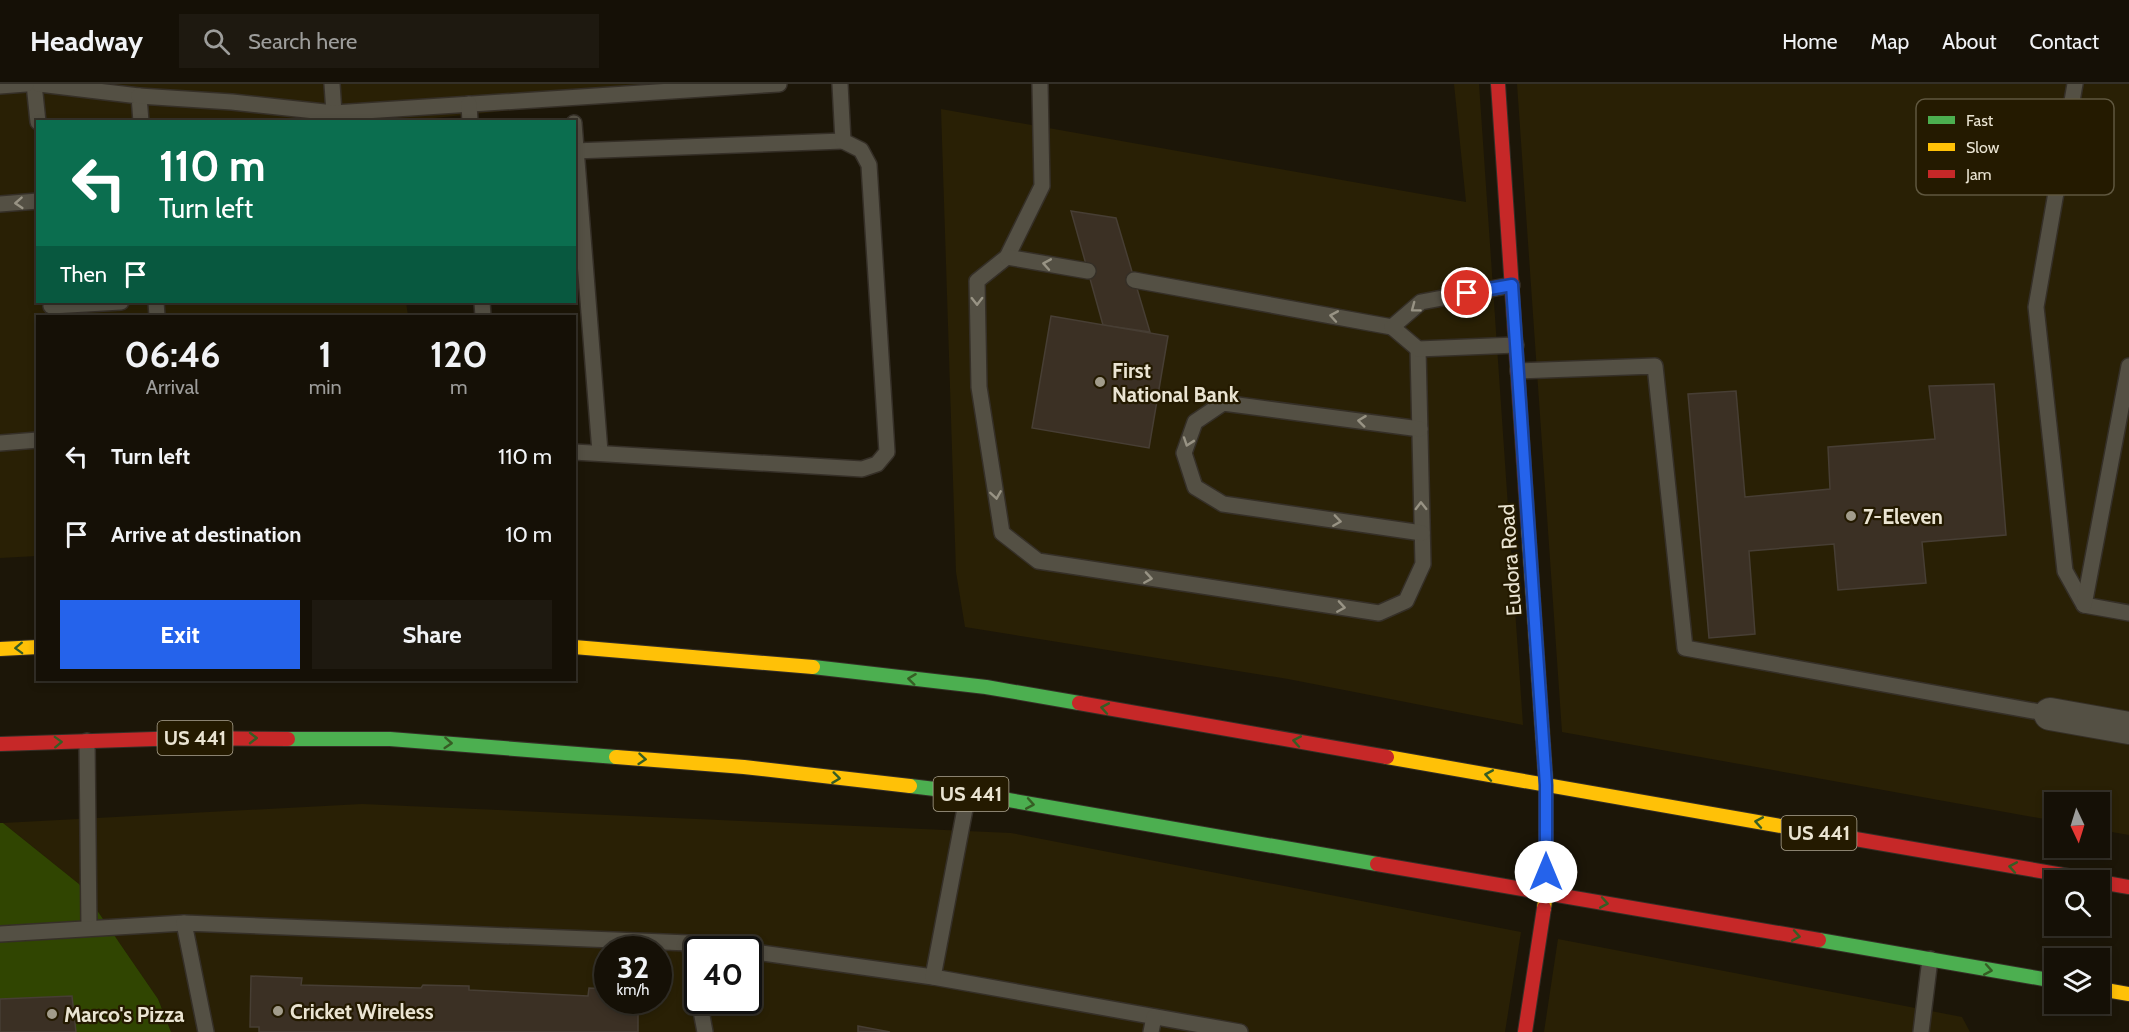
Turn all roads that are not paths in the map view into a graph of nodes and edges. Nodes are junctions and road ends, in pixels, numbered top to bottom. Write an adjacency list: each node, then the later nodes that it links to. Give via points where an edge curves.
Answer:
1 (26, 84): 9 (lane)
2 (37, 84): 10 (lane); 15 (lane)
3 (332, 84): 14 (lane)
4 (779, 84): 11 (lane)
5 (840, 84): 19 (lane)
6 (1040, 84): 25 (lane, via 1042,186)
7 (1498, 84): 28 (main road, Eudora Road)
8 (2074, 84): 12 (lane)
9 (0, 86)
10 (139, 96): 14 (lane); 16 (lane)
11 (573, 97): 13 (lane); 18 (lane)
12 (2071, 99)
13 (469, 104): 14 (lane); 17 (lane)
14 (334, 113)
15 (38, 120)
16 (141, 120)
17 (470, 120)
18 (574, 120)
19 (843, 141): 20 (lane); 40 (lane, via 861,150 869,165 887,453 877,464 862,469)
20 (576, 151)
21 (576, 163): 40 (lane)
22 (2055, 195): 42 (lane, via 2036,307 2065,571)
23 (36, 201): 24 (lane, one-way to 24)
24 (0, 204)
25 (1007, 257): 26 (lane, one-way to 25); 41 (lane, one-way to 41, via 977,281 979,387 1002,533 1038,561 1379,613 1406,601 1423,564)
26 (1088, 271)
27 (1134, 280): 31 (lane, one-way to 27)
28 (1512, 285): 31 (lane, one-way to 31, via 1421,302); 32 (main road, Eudora Road)
29 (109, 303): 30 (lane)
30 (51, 308)
31 (1392, 327): 33 (lane)
32 (1516, 345): 33 (lane); 35 (main road, Eudora Road)
33 (1418, 349): 36 (lane)
34 (2129, 366): 42 (lane)
35 (1518, 371): 47 (lane, via 1655,366 1685,648); 51 (main road, Eudora Road)
36 (1420, 429): 41 (lane, one-way to 36); 41 (lane, one-way to 41, via 1223,403 1195,422 1184,453 1195,487 1223,504)
37 (36, 440): 38 (lane)
38 (0, 443)
39 (576, 452): 40 (lane)
40 (600, 452)
41 (1422, 533)
42 (2084, 604): 43 (lane)
43 (2129, 613)
44 (36, 647): 46 (main road, one-way to 46)
45 (576, 647): 51 (main road, US 441, one-way to 45, via 986,687 767,662)
46 (0, 649)
47 (2049, 714): 48 (street)
48 (2129, 728)
49 (87, 741): 50 (main road, US 441, one-way to 49); 52 (main road, US 441, one-way to 52, via 390,739 744,767); 58 (lane)
50 (0, 744)
51 (1546, 785): 53 (main road, US 441, one-way to 51); 56 (main road, Eudora Road)
52 (968, 793): 56 (main road, US 441, one-way to 56); 63 (lane)
53 (2044, 872)
54 (2110, 884): 55 (main road)
55 (2129, 887)
56 (1546, 893): 62 (main road, US 441, one-way to 62); 73 (main road, Eudora Road)
57 (184, 923): 58 (lane); 60 (lane); 70 (lane)
58 (89, 928): 59 (lane)
59 (0, 934)
60 (684, 943)
61 (762, 953): 63 (lane)
62 (1930, 959): 64 (main road, US 441, one-way to 64); 74 (lane)
63 (933, 976): 68 (lane)
64 (2044, 979)
65 (2110, 991): 66 (main road)
66 (2129, 994)
67 (702, 1014): 71 (lane)
68 (1153, 1024): 69 (lane)
69 (1176, 1026): 72 (lane)
70 (206, 1032)
71 (705, 1032)
72 (1240, 1032)
73 (1525, 1032)
74 (1921, 1032)

